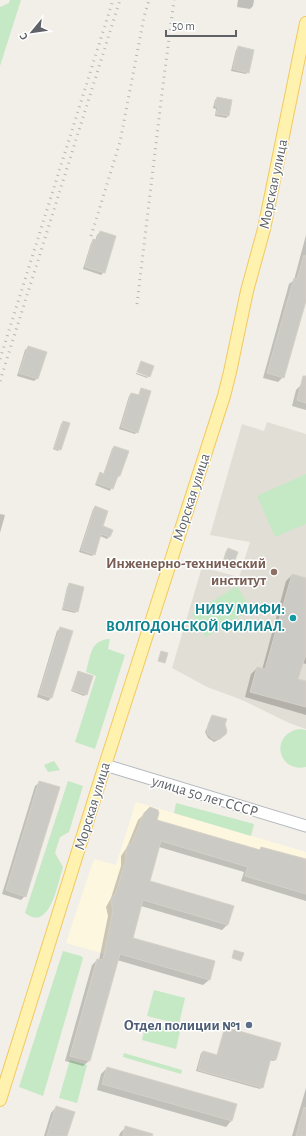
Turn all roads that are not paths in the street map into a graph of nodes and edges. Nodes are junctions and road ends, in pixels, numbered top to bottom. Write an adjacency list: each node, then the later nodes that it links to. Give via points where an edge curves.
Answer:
1 (306, 23): 2 (main road, Морская улица, via 264,229 247,291 224,396)
2 (105, 765): 3 (street, улица 50 лет СССР); 4 (main road, Морская улица)
3 (306, 826)
4 (0, 1100)

